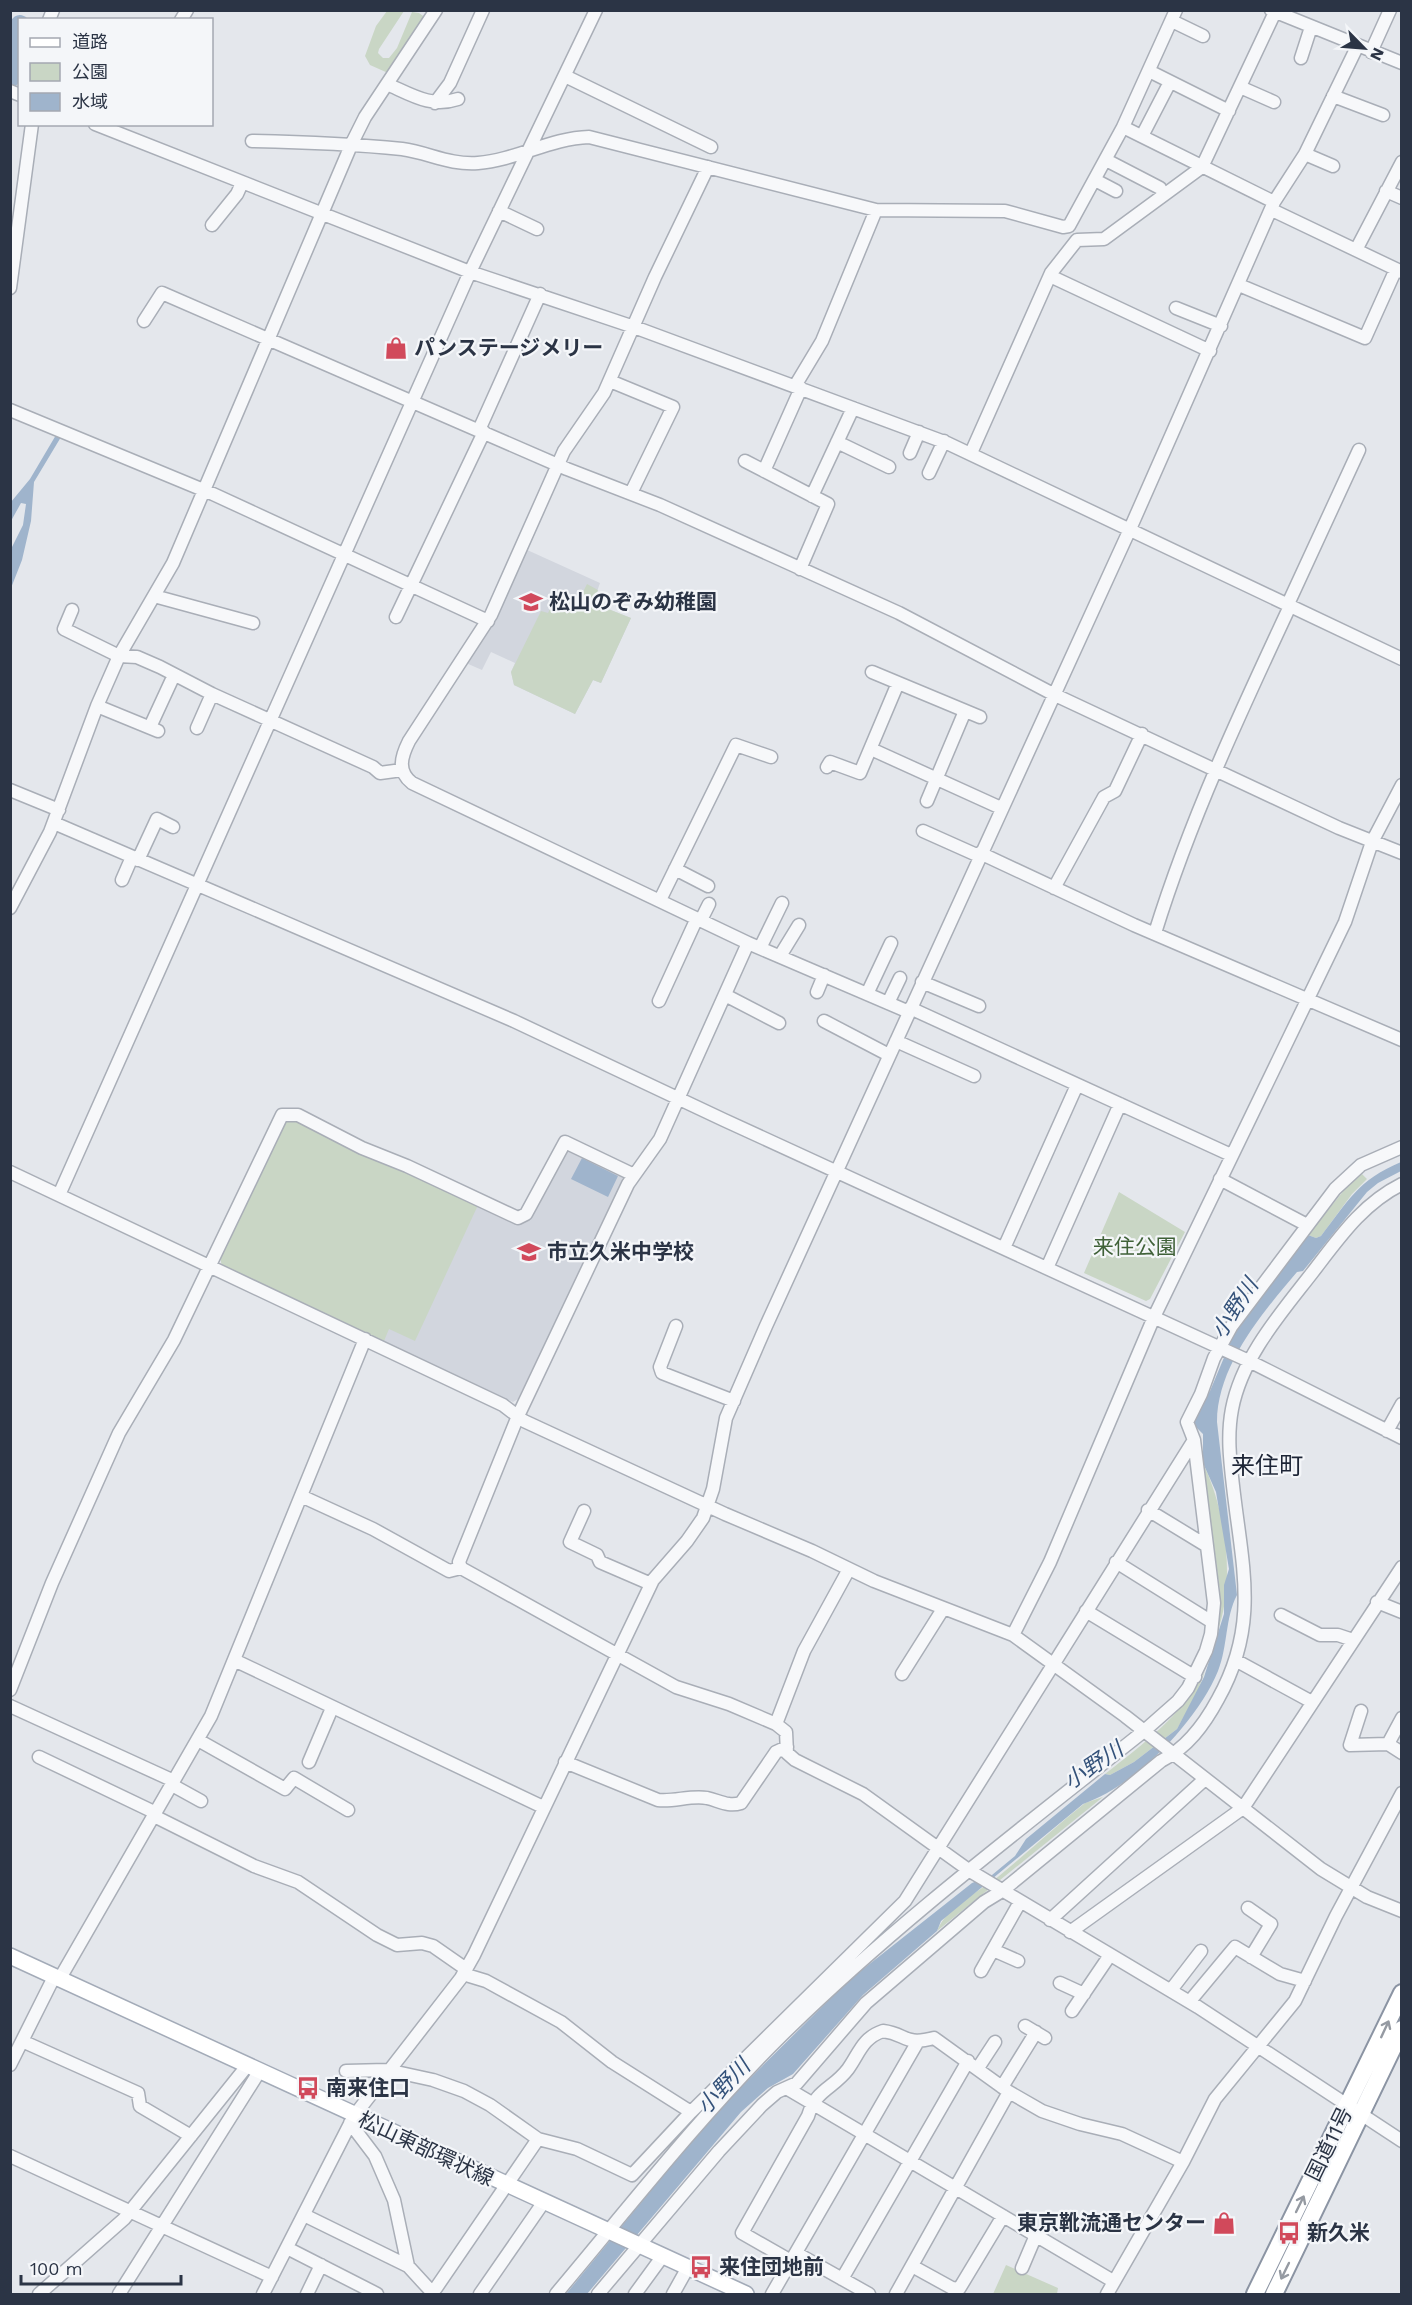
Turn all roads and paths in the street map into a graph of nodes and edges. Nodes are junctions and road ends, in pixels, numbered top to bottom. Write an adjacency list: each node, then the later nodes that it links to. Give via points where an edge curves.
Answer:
1 (436, 10): 16 (street)
2 (483, 10): 21 (street, via 450,83)
3 (596, 10): 14 (street)
4 (1390, 10): 10 (street)
5 (1274, 11): 7 (street); 17 (street)
6 (1174, 16): 8 (street); 13 (street)
7 (1311, 27): 9 (street); 11 (street)
8 (1203, 36)
9 (1357, 47): 10 (street); 18 (street)
10 (1371, 52): 12 (street)
11 (1301, 58)
12 (1401, 63)
13 (1149, 71): 15 (street); 26 (street)
14 (565, 76): 30 (street); 31 (street)
15 (1170, 82): 22 (street); 27 (street)
16 (387, 84): 21 (street); 29 (street)
17 (1240, 87): 20 (street); 22 (street)
18 (1333, 96): 23 (street); 32 (street)
19 (458, 99): 21 (street)
20 (1274, 102)
21 (435, 103)
22 (1229, 111): 37 (street)
23 (1383, 115)
24 (32, 126): 55 (street)
25 (100, 126): 39 (street)
26 (1123, 127): 27 (street); 33 (street)
27 (1142, 136): 37 (street)
28 (252, 141): 29 (street)
29 (352, 143): 31 (street, via 414,151 450,163 480,163); 47 (street)
30 (711, 147)
31 (527, 152): 36 (street, via 589,137); 46 (street)
32 (1305, 154): 35 (street); 44 (street)
33 (1106, 160): 38 (street); 40 (street)
34 (1401, 162): 42 (street)
35 (1334, 166)
36 (708, 167): 45 (street); 60 (street)
37 (1202, 167): 44 (street); 53 (street, via 1104,239 1077,240)
38 (1095, 180): 41 (street); 45 (street, via 1069,226 1005,211)
39 (242, 183): 47 (street); 48 (street)
40 (1160, 188)
41 (1116, 190)
42 (1386, 191): 43 (street); 50 (street)
43 (1401, 198)
44 (1273, 206): 50 (street); 54 (street)
45 (876, 210): 64 (street, via 822,341)
46 (499, 211): 49 (street); 52 (street)
47 (321, 213): 52 (street); 61 (street)
48 (212, 225)
49 (537, 229)
50 (1356, 250): 51 (street)
51 (1399, 270): 54 (street, via 1365,338)
52 (470, 272): 56 (street); 65 (street)
53 (1050, 276): 62 (street); 74 (street)
54 (1239, 285): 59 (street)
55 (10, 288)
56 (540, 294): 60 (street); 68 (street)
57 (1176, 308): 59 (street)
58 (144, 321): 61 (street, via 162,293)
59 (1221, 326): 62 (street)
60 (634, 327): 63 (street); 64 (street)
61 (267, 339): 65 (street); 80 (street)
62 (1210, 351): 83 (street)
63 (610, 381): 76 (street); 81 (street, via 673,407)
64 (798, 387): 66 (street); 78 (street)
65 (413, 400): 68 (street); 84 (street)
66 (853, 408): 69 (street); 71 (street)
67 (10, 410): 80 (street)
68 (481, 431): 76 (street); 86 (street)
69 (919, 432): 70 (street); 73 (street)
70 (944, 441): 74 (street); 79 (street)
71 (837, 442): 77 (street); 82 (street)
72 (1359, 450): 88 (street)
73 (910, 453)
74 (971, 453): 83 (street)
75 (745, 461): 78 (street)
76 (558, 464): 81 (street); 91 (street)
77 (889, 467)
78 (764, 471): 82 (street)
79 (929, 473)
80 (203, 490): 84 (street); 87 (street, via 173,563)
81 (631, 493): 85 (street)
82 (812, 496): 85 (street, via 828,504)
83 (1130, 529): 88 (street); 99 (street)
84 (344, 554): 86 (street); 103 (street)
85 (800, 569): 99 (street, via 899,613)
86 (411, 585): 90 (street); 91 (street)
87 (154, 596): 92 (street); 93 (street)
88 (1289, 605): 94 (street); 109 (street)
89 (72, 610): 93 (street, via 64,629)
90 (396, 617)
91 (489, 621): 110 (street, via 410,741 403,753)
92 (253, 623)
93 (120, 656): 96 (street, via 137,657); 100 (street)
94 (1401, 659)
95 (872, 672): 97 (street)
96 (174, 675): 98 (street); 100 (street, via 154,729)
97 (898, 683): 101 (street); 106 (street)
98 (212, 694): 103 (street); 104 (street)
99 (1053, 694): 105 (street); 115 (street)
100 (97, 706): 116 (street)
101 (964, 711): 102 (street); 111 (street)
102 (980, 717)
103 (270, 720): 110 (street, via 380,773); 126 (street)
104 (197, 728)
105 (1142, 734): 109 (street); 128 (street, via 1115,791 1104,797)
106 (871, 749): 108 (street, via 860,773 830,762); 111 (street)
107 (771, 757): 124 (street, via 736,745)
108 (827, 767)
109 (1215, 768): 120 (street); 135 (street)
110 (402, 770): 129 (street, via 412,783)
111 (936, 779): 114 (street); 115 (street)
112 (1401, 785): 120 (street)
113 (10, 790): 116 (street)
114 (927, 801)
115 (1001, 808): 122 (street)
116 (59, 810): 117 (street)
117 (54, 823): 123 (street); 132 (street)
118 (173, 827): 123 (street, via 157,819)
119 (923, 831): 122 (street)
120 (1372, 842): 121 (street); 145 (street, via 1345,922)
121 (1401, 853)
122 (980, 855): 128 (street); 141 (street)
123 (135, 858): 125 (street); 126 (street)
124 (675, 869): 127 (street); 129 (street)
125 (122, 880)
126 (195, 885): 157 (street, via 514,1021); 166 (street)
127 (708, 886)
128 (1054, 888): 135 (street)
129 (660, 900): 133 (street)
130 (782, 903): 137 (street)
131 (709, 904): 133 (street)
132 (10, 908)
133 (699, 919): 137 (street); 146 (street)
134 (799, 925): 138 (street)
135 (1155, 933): 145 (street)
136 (891, 943): 143 (street)
137 (754, 945): 138 (street); 144 (street)
138 (780, 956): 139 (street)
139 (824, 975): 142 (street); 143 (street)
140 (900, 978): 147 (street)
141 (922, 982): 148 (street); 149 (street)
142 (817, 992)
143 (867, 994): 147 (street)
144 (725, 995): 151 (street); 157 (street)
145 (1308, 999): 152 (street); 160 (street)
146 (658, 1001)
147 (888, 1003): 149 (street)
148 (979, 1006)
149 (909, 1010): 153 (street); 156 (street)
150 (824, 1021): 154 (street)
151 (779, 1023)
152 (1401, 1040)
153 (896, 1041): 154 (street); 155 (street)
154 (889, 1055): 162 (street)
155 (974, 1076)
156 (1077, 1085): 158 (street); 168 (street)
157 (678, 1098): 162 (street); 163 (street, via 660,1139)
158 (1120, 1104): 160 (street); 170 (street)
159 (1401, 1147): 167 (street, via 1362,1166 1335,1189)
160 (1231, 1155): 164 (street)
161 (10, 1172): 166 (street)
162 (837, 1172): 168 (street); 176 (street)
163 (634, 1175): 169 (street, via 565,1142 526,1214 518,1218 288,1113 278,1120); 178 (street)
164 (1220, 1179): 167 (street); 171 (street)
165 (1401, 1184): 175 (street, via 1365,1207)
166 (59, 1195): 169 (street)
167 (1307, 1225): 174 (street, via 1251,1299)
168 (1004, 1248): 170 (street)
169 (211, 1266): 173 (street); 206 (street, via 174,1340 118,1433)
170 (1047, 1268): 171 (street)
171 (1154, 1317): 174 (street); 198 (street, via 1075,1504)
172 (676, 1326): 176 (street, via 660,1367 662,1372)
173 (365, 1339): 178 (street, via 503,1404); 182 (street)
174 (1220, 1349): 175 (street); 181 (street, via 1186,1422)
175 (1248, 1361): 179 (street); 202 (street, via 1232,1408 1229,1452 1246,1609)
176 (734, 1401): 183 (street, via 726,1418)
177 (1401, 1404): 179 (street)
178 (518, 1416): 183 (street); 189 (street, via 459,1562)
179 (1387, 1431): 180 (street)
180 (1401, 1438)
181 (1194, 1440): 184 (street); 186 (street)
182 (301, 1496): 189 (street, via 449,1570); 201 (street)
183 (707, 1505): 190 (street); 191 (street, via 695,1530)
184 (1148, 1510): 186 (street); 187 (street)
185 (584, 1511): 191 (street, via 570,1542 597,1555 600,1562)
186 (1207, 1546): 197 (street, via 1214,1603)
187 (1116, 1562): 194 (street); 197 (street)
188 (1401, 1567): 192 (street)
189 (461, 1568): 200 (street)
190 (849, 1569): 193 (street); 212 (street, via 804,1651)
191 (651, 1584): 200 (street)
192 (1377, 1602): 195 (street); 199 (street)
193 (943, 1609): 198 (street); 204 (street)
194 (1086, 1611): 203 (street); 205 (street)
195 (1401, 1612)
196 (1281, 1615): 199 (street, via 1320,1635)
197 (1212, 1622): 205 (street)
198 (1013, 1635): 203 (street)
199 (1353, 1640): 207 (street)
200 (617, 1653): 212 (street, via 676,1687); 221 (street)
201 (234, 1660): 209 (street); 214 (street)
202 (1237, 1661): 207 (street); 217 (street, via 1210,1714)
203 (1054, 1662): 213 (street); 230 (street)
204 (902, 1674)
205 (1195, 1677): 213 (street, via 1178,1701)
206 (10, 1690)
207 (1312, 1702): 227 (street)
208 (10, 1706): 223 (street)
209 (332, 1708): 220 (street); 226 (street)
210 (1361, 1711): 215 (street, via 1350,1745)
211 (1401, 1718): 215 (street)
212 (776, 1724): 216 (street, via 786,1732)
213 (1145, 1732): 217 (street); 231 (street)
214 (198, 1740): 223 (street); 228 (street, via 285,1789 294,1778)
215 (1388, 1744): 218 (street)
216 (786, 1747): 221 (street, via 776,1752 741,1803 731,1806 697,1797 673,1802 658,1800); 230 (street, via 795,1760 870,1798)
217 (1173, 1753): 222 (street); 233 (street)
218 (1401, 1753)
219 (39, 1757): 229 (street)
220 (309, 1762)
221 (565, 1762): 226 (street)
222 (1205, 1779): 227 (street); 237 (street)
223 (173, 1783): 225 (street); 229 (street)
224 (1401, 1793): 232 (street)
225 (201, 1801)
226 (543, 1807): 246 (street)
227 (1243, 1808): 232 (street, via 1295,1851); 238 (street)
228 (348, 1810)
229 (155, 1814): 246 (street, via 254,1866 298,1881 397,1945 433,1946); 247 (street)
230 (937, 1849): 231 (street); 270 (street, via 899,1908)
231 (972, 1872): 233 (street); 286 (street, via 862,1961 782,2035 704,2116)
232 (1352, 1889): 236 (street); 248 (street)
233 (1000, 1890): 234 (street); 266 (street, via 866,2003)
234 (1020, 1902): 237 (street); 239 (street)
235 (1255, 1909): 243 (street, via 1271,1924)
236 (1401, 1911)
237 (1050, 1920): 238 (street)
238 (1070, 1932): 241 (street)
239 (993, 1950): 244 (street); 245 (street)
240 (1201, 1951): 250 (street)
241 (1110, 1955): 250 (street); 252 (street)
242 (10, 1956): 247 (main road, 松山東部環状線)
243 (1251, 1957): 248 (street, via 1280,1974); 253 (street, via 1234,1947)
244 (1018, 1961)
245 (981, 1971)
246 (465, 1972): 264 (street); 270 (street, via 561,2022 612,2062)
247 (57, 1978): 257 (street); 263 (main road, 松山東部環状線)
248 (1305, 1981): 260 (street, via 1295,2001)
249 (1060, 1983): 252 (street)
250 (1171, 1990): 253 (street)
251 (1401, 1993): 269 (highway, 国道11号, one-way to 251)
252 (1083, 1994): 254 (street)
253 (1190, 2001): 260 (street)
254 (1072, 2011)
255 (1401, 2030): 269 (highway, 国道11号)
256 (1036, 2032): 267 (street)
257 (22, 2041): 261 (street); 273 (street, via 138,2092 140,2106)
258 (995, 2042): 262 (street)
259 (917, 2043): 262 (street, via 934,2038); 268 (street, via 889,2032 877,2033 856,2053 848,2069); 272 (street)
260 (1258, 2045): 269 (street); 278 (street, via 1215,2099)
261 (10, 2065)
262 (973, 2065): 267 (street); 277 (street)
263 (253, 2069): 271 (main road, 松山東部環状線); 273 (street); 285 (street)
264 (387, 2070): 265 (street); 271 (street); 274 (street, via 433,2080 476,2096)
265 (346, 2071)
266 (788, 2089): 268 (street); 288 (street, via 777,2092 762,2105)
267 (1006, 2090): 278 (street, via 1042,2111 1122,2134); 280 (street)
268 (812, 2103): 272 (street); 291 (street, via 742,2233)
269 (1354, 2111): 275 (street); 316 (highway, 国道11号, one-way to 269); 317 (highway, 国道11号, one-way to 317)
270 (691, 2112): 274 (street, via 632,2175 577,2149)
271 (352, 2120): 279 (main road, 松山東部環状線); 283 (street); 293 (street, via 375,2156 394,2200)
272 (864, 2134): 277 (street); 291 (street)
273 (191, 2136): 282 (street)
274 (538, 2139): 279 (street)
275 (1401, 2141)
276 (10, 2156): 282 (street)
277 (910, 2161): 280 (street); 298 (street)
278 (1183, 2162): 299 (street, via 1119,2277)
279 (507, 2186): 281 (main road, 松山東部環状線); 293 (street, via 435,2288 430,2290)
280 (957, 2189): 284 (street); 294 (street)
281 (543, 2203): 286 (main road, 松山東部環状線); 306 (street)
282 (130, 2212): 285 (street); 301 (street)
283 (304, 2215): 289 (street); 293 (street)
284 (1003, 2216): 287 (street); 294 (street, via 958,2289)
285 (161, 2227): 297 (street); 302 (street)
286 (608, 2233): 288 (main road, 松山東部環状線); 307 (street)
287 (1036, 2235): 295 (street); 299 (street)
288 (636, 2245): 290 (main road, 松山東部環状線); 308 (street)
289 (287, 2248): 292 (street); 297 (street)
290 (662, 2257): 296 (main road, 松山東部環状線); 309 (street)
291 (793, 2257): 298 (street); 312 (street)
292 (321, 2265): 300 (street); 304 (street)
293 (408, 2266)
294 (912, 2266): 314 (street)
295 (1022, 2268)
296 (687, 2269): 310 (street); 311 (main road, 松山東部環状線)
297 (272, 2277): 303 (street)
298 (842, 2279): 313 (street)
299 (1113, 2281): 315 (street)
300 (362, 2291): 305 (street)
301 (39, 2295)
302 (119, 2295)
303 (263, 2295)
304 (307, 2295)
305 (377, 2295)
306 (480, 2295)
307 (556, 2295)
308 (598, 2295)
309 (635, 2295)
310 (673, 2295)
311 (746, 2295)
312 (772, 2295)
313 (869, 2295)
314 (896, 2295)
315 (1107, 2295)
316 (1255, 2295)
317 (1274, 2295)

